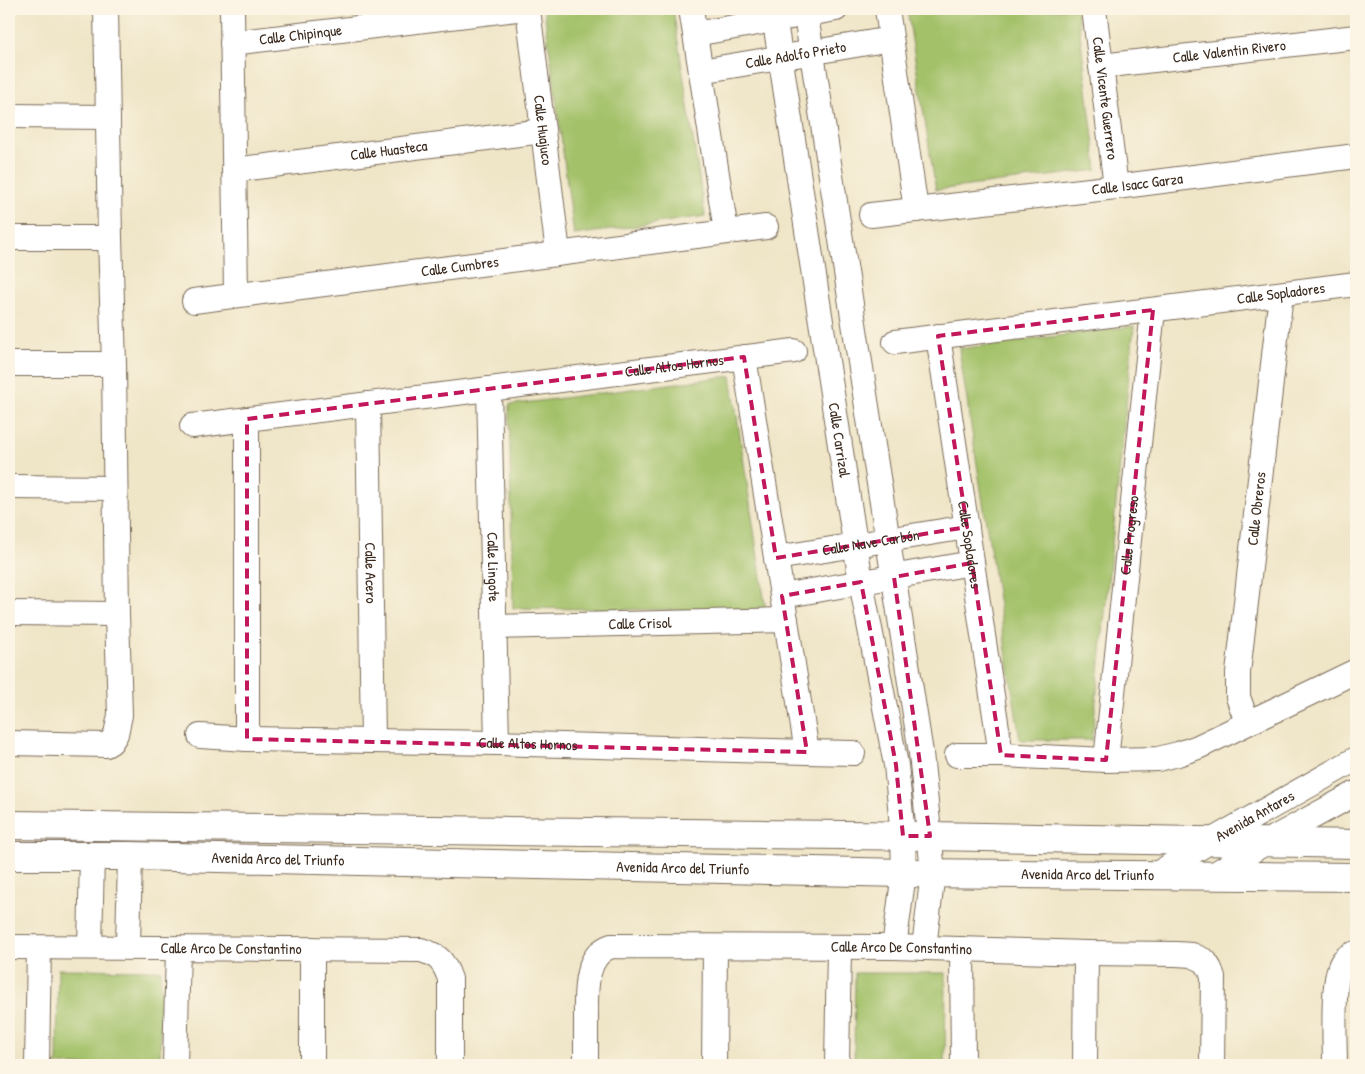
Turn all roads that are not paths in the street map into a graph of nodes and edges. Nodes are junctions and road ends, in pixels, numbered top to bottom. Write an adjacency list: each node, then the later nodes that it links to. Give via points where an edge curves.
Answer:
1 (106, 9): 20 (street)
2 (232, 9): 14 (street)
3 (517, 9): 14 (street, Calle Chipinque)
4 (528, 9): 21 (street, Calle Huajuco)
5 (691, 9): 11 (street)
6 (836, 9): 9 (street)
7 (887, 9): 13 (street)
8 (1094, 9): 17 (street, Calle Vicente Guerrero)
9 (805, 11): 10 (street); 15 (street)
10 (773, 14): 11 (street); 16 (street, Calle Carrizal)
11 (695, 34): 18 (street)
12 (1356, 37): 17 (street, Calle Valentin Rivero)
13 (892, 39): 15 (street, Calle Adolfo Prieto); 25 (street)
14 (232, 43): 23 (street)
15 (812, 53): 16 (street, Calle Adolfo Prieto); 50 (street)
16 (780, 58): 18 (street, Calle Adolfo Prieto); 51 (street, Calle Carrizal)
17 (1101, 66): 24 (street, Calle Vicente Guerrero)
18 (701, 71): 28 (street)
19 (9, 116): 20 (street)
20 (108, 117): 30 (street)
21 (543, 131): 23 (street, Calle Huasteca); 31 (street, Calle Huajuco)
22 (1356, 156): 24 (street, Calle Isacc Garza)
23 (234, 170): 34 (street)
24 (1116, 187): 25 (street, Calle Isacc Garza)
25 (916, 210): 26 (street, Calle Isacc Garza)
26 (871, 215)
27 (766, 226): 28 (street, Calle Cumbres)
28 (726, 231): 31 (street, Calle Cumbres)
29 (9, 238): 30 (street)
30 (110, 238): 42 (street)
31 (558, 253): 34 (street, Calle Cumbres)
32 (1356, 284): 33 (street, Calle Sopladores)
33 (1280, 294): 36 (street, Calle Sopladores); 62 (street, Calle Obreros, via 1238,673 1238,697)
34 (236, 295): 35 (street, Calle Cumbres)
35 (194, 300)
36 (1152, 310): 37 (street, Calle Sopladores); 73 (street, Calle Progreso)
37 (938, 336): 38 (street, Calle Sopladores); 49 (street, Calle Sopladores)
38 (896, 342)
39 (794, 351): 40 (street, Calle Altos Hornos)
40 (744, 357): 43 (street, Calle Altos Hornos); 52 (street, Calle Altos Hornos)
41 (9, 364): 42 (street)
42 (114, 364): 48 (street)
43 (489, 389): 44 (street, Calle Altos Hornos); 60 (street, Calle Lingote)
44 (368, 404): 45 (street, Calle Altos Hornos); 65 (street, Calle Acero)
45 (247, 419): 46 (street, Calle Altos Hornos); 64 (street)
46 (192, 426)
47 (9, 488): 48 (street)
48 (115, 488): 58 (street)
49 (967, 526): 50 (street, Calle Nave Carbón); 53 (street, Calle Sopladores)
50 (888, 540): 51 (street, Calle Nave Carbón); 54 (street)
51 (855, 545): 52 (street, Calle Nave Carbón); 55 (street, Calle Carrizal)
52 (776, 558): 56 (street, Calle Altos Hornos)
53 (972, 563): 54 (street); 70 (street, Calle Sopladores)
54 (894, 577): 55 (street); 77 (street, via 921,753)
55 (861, 582): 56 (street); 76 (street, Calle Carrizal, via 896,765)
56 (782, 596): 59 (street, Calle Altos Hornos)
57 (9, 613): 58 (street)
58 (117, 614): 66 (street, via 120,715 111,742 106,745)
59 (786, 620): 60 (street, Calle Crisol); 68 (street, Calle Altos Hornos)
60 (495, 627): 67 (street, Calle Lingote)
61 (1356, 671): 62 (street)
62 (1247, 722): 73 (street, via 1178,754 1158,759)
63 (200, 736): 64 (street, Calle Altos Hornos)
64 (247, 739): 65 (street, Calle Altos Hornos)
65 (374, 740): 67 (street, Calle Altos Hornos)
66 (9, 743)
67 (497, 743): 68 (street, Calle Altos Hornos)
68 (807, 752): 69 (street, Calle Altos Hornos)
69 (853, 753)
70 (1001, 754): 71 (street); 73 (street)
71 (957, 755)
72 (1356, 759): 78 (street, Avenida Antares)
73 (1106, 760)
74 (1356, 793): 79 (street, Avenida Antares)
75 (9, 825): 76 (street, Avenida Arco del Triunfo)
76 (903, 836): 77 (street, Avenida Arco del Triunfo); 84 (street, Calle Carrizal)
77 (930, 836): 78 (street, Avenida Arco del Triunfo); 85 (street)
78 (1210, 842): 79 (street, Avenida Arco del Triunfo); 86 (street, Avenida Antares)
79 (1265, 843): 80 (street, Avenida Arco del Triunfo); 87 (street, Avenida Antares)
80 (1356, 844)
81 (9, 856): 82 (street, Avenida Arco del Triunfo)
82 (92, 856): 83 (street, Avenida Arco del Triunfo); 90 (street)
83 (130, 856): 84 (street, Avenida Arco del Triunfo); 91 (street)
84 (904, 872): 85 (street, Avenida Arco del Triunfo); 95 (street, Calle Carrizal)
85 (933, 872): 86 (street, Avenida Arco del Triunfo); 96 (street)
86 (1155, 875): 87 (street, Avenida Arco del Triunfo)
87 (1213, 875): 88 (street, Avenida Arco del Triunfo)
88 (1356, 877)
89 (9, 947): 93 (street, Calle Arco De Constantino)
90 (90, 947): 91 (street, Calle Arco De Constantino); 93 (street, Calle Arco De Constantino)
91 (128, 947): 97 (street, Calle Arco De Constantino)
92 (715, 947): 94 (street, Calle Arco De Constantino); 106 (street, Calle Arco De Constantino, via 611,946 599,952 592,963 586,994); 107 (street)
93 (39, 948): 102 (street)
94 (838, 948): 95 (street, Calle Arco De Constantino); 108 (street)
95 (894, 948): 96 (street, Calle Arco De Constantino)
96 (924, 948): 99 (street, Calle Arco De Constantino)
97 (178, 949): 98 (street, Calle Arco De Constantino); 103 (street)
98 (312, 949): 104 (street); 105 (street, Calle Arco De Constantino, via 421,950 433,953 446,968 450,979)
99 (962, 949): 100 (street, Calle Arco De Constantino); 109 (street)
100 (1086, 953): 110 (street); 111 (street, Calle Arco De Constantino, via 1192,955 1204,961 1213,977)
101 (1349, 957): 112 (street, via 1337,975)
102 (37, 1065)
103 (175, 1065)
104 (312, 1065)
105 (450, 1065)
106 (586, 1065)
107 (714, 1065)
108 (837, 1065)
109 (963, 1065)
110 (1085, 1065)
111 (1212, 1065)
112 (1334, 1065)

